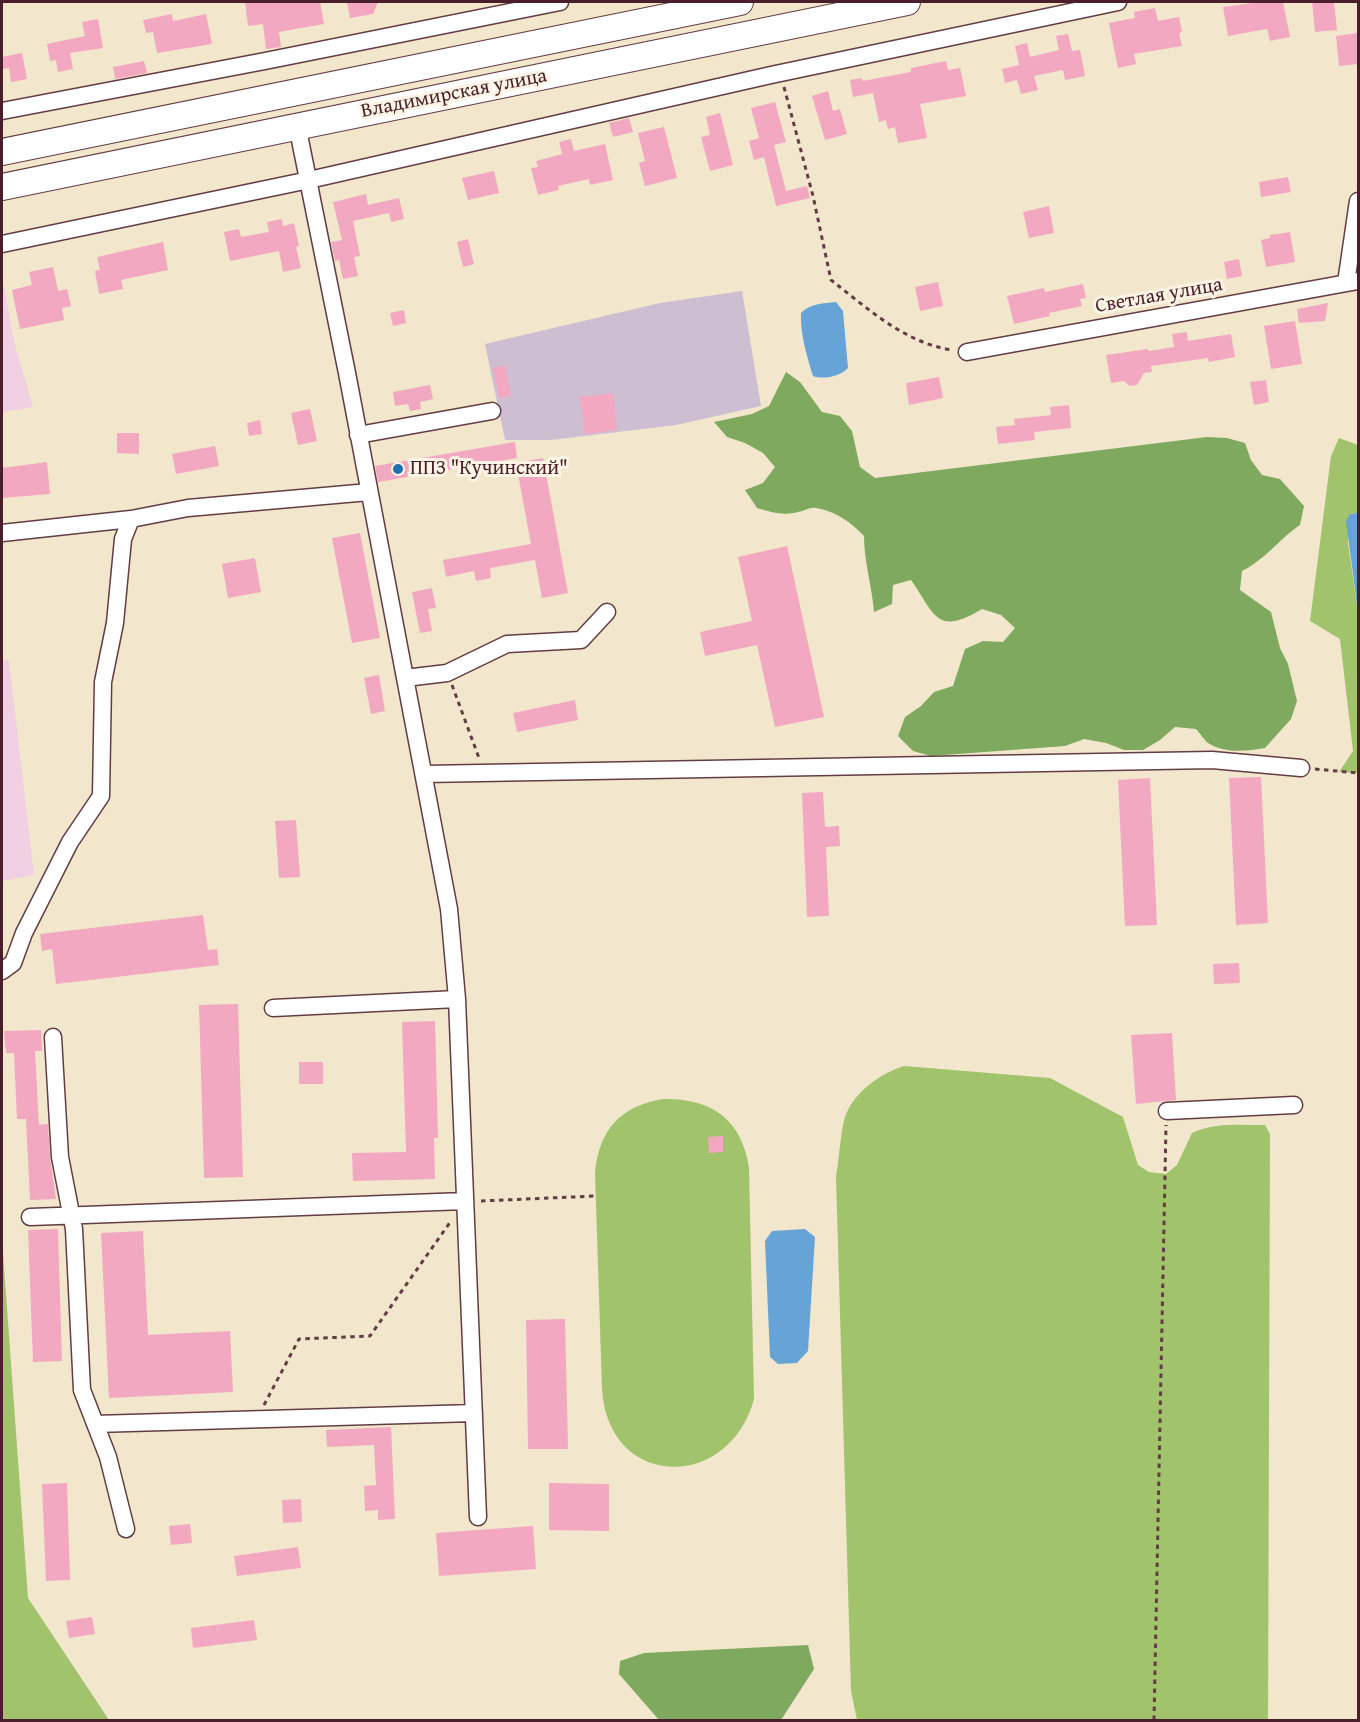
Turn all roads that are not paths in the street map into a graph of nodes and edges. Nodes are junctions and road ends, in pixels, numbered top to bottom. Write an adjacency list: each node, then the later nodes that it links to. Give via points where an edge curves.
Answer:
1 (560, 2): 5 (street)
2 (740, 2): 7 (highway, Владимирская улица)
3 (907, 2): 6 (highway, Владимирская улица)
4 (1118, 2): 8 (street, via 771,75)
5 (2, 111)
6 (297, 125): 8 (street); 9 (highway, Владимирская улица)
7 (2, 152)
8 (309, 180): 11 (street); 15 (street)
9 (2, 187)
10 (1359, 201): 12 (street)
11 (2, 244)
12 (1352, 282): 13 (street, Светлая улица)
13 (967, 351)
14 (492, 411): 15 (street)
15 (358, 435): 16 (street)
16 (369, 492): 17 (street, via 188,508); 20 (street)
17 (131, 519): 18 (street); 23 (street, via 123,539 115,623 103,682 101,796 69,842 13,963)
18 (2, 533)
19 (607, 612): 20 (street, via 581,640 507,644 447,673)
20 (405, 678): 22 (street)
21 (1301, 768): 22 (street, via 1212,760)
22 (424, 774): 24 (street, via 449,909)
23 (2, 971)
24 (457, 999): 25 (street); 29 (street)
25 (273, 1008)
26 (52, 1037): 30 (street, via 60,1157)
27 (1294, 1105): 28 (street)
28 (1167, 1111)
29 (465, 1201): 30 (street); 32 (street)
30 (71, 1216): 31 (street); 33 (street, via 82,1390)
31 (30, 1217)
32 (474, 1413): 33 (street); 34 (street)
33 (95, 1424): 35 (street, via 108,1457)
34 (478, 1517)
35 (126, 1529)

